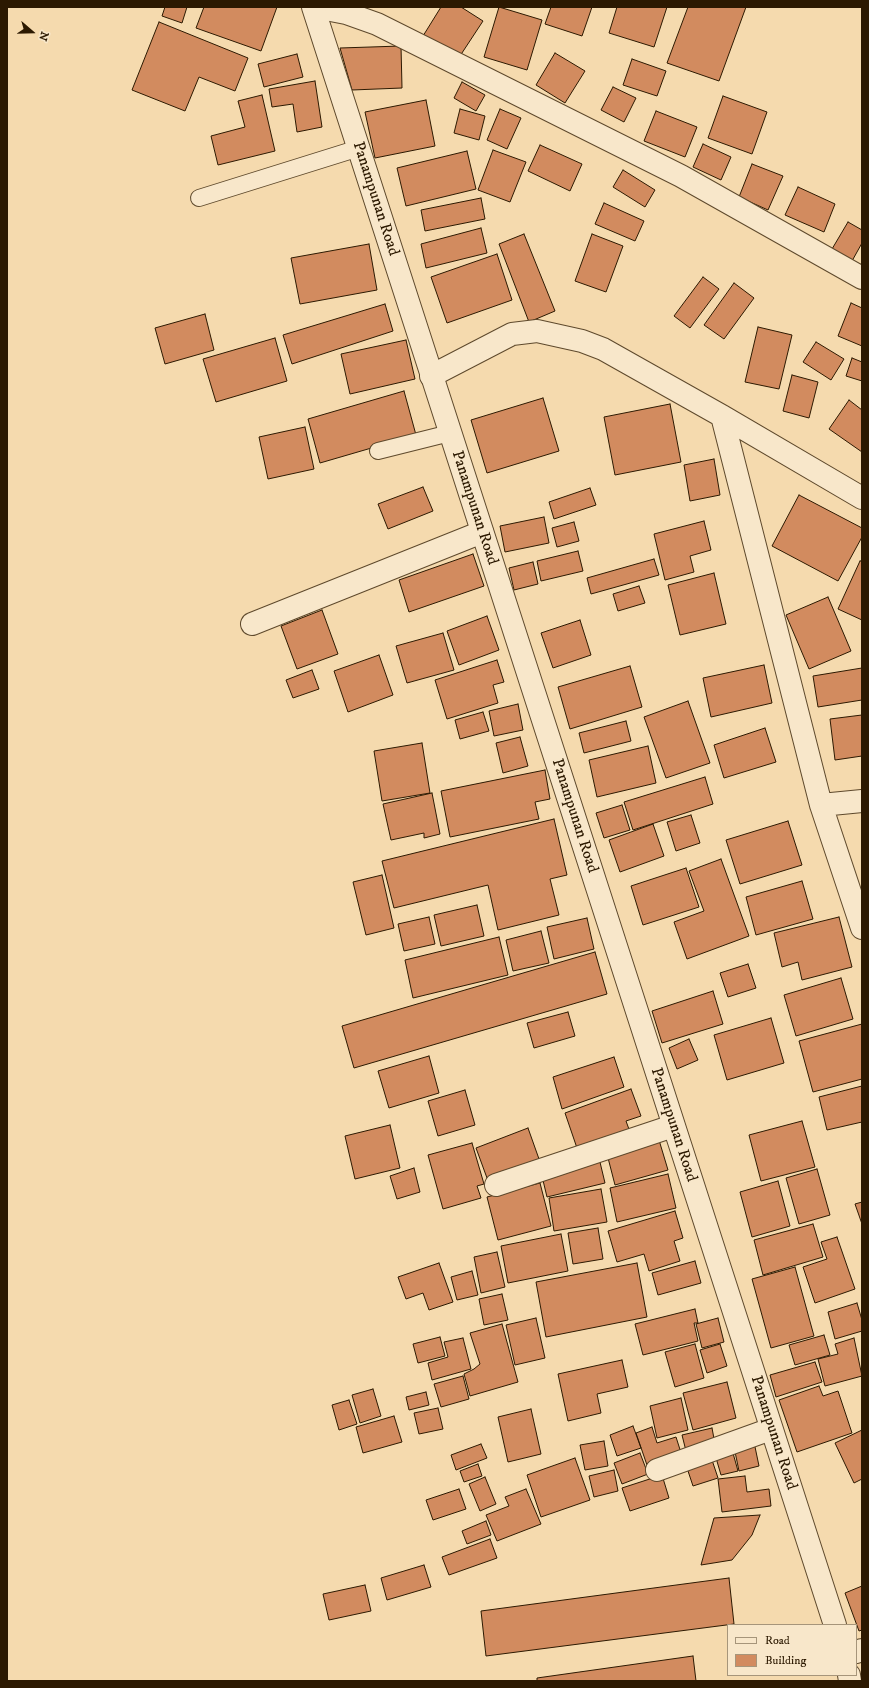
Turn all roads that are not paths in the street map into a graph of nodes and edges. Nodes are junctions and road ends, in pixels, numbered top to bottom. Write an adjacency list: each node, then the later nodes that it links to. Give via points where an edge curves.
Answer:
1 (314, 7): 2 (street, Panampunan Road); 4 (street, via 346,13 378,24 681,176)
2 (359, 148): 3 (lane); 5 (street, Panampunan Road)
3 (199, 198)
4 (862, 278)
5 (432, 376): 6 (street, via 512,334 537,331 582,341 603,349); 7 (street, Panampunan Road)
6 (722, 416): 9 (street); 13 (street)
7 (450, 433): 8 (lane); 10 (street, Panampunan Road)
8 (378, 450)
9 (862, 498)
10 (482, 532): 11 (street); 15 (street, Panampunan Road)
11 (252, 624)
12 (862, 800): 13 (street)
13 (821, 805): 14 (street)
14 (862, 928)
15 (673, 1126): 16 (street); 17 (street, Panampunan Road)
16 (496, 1185)
17 (771, 1429): 18 (street); 19 (street, Panampunan Road)
18 (657, 1470)
19 (835, 1624)
20 (862, 1680): 21 (street)
21 (858, 1681)

